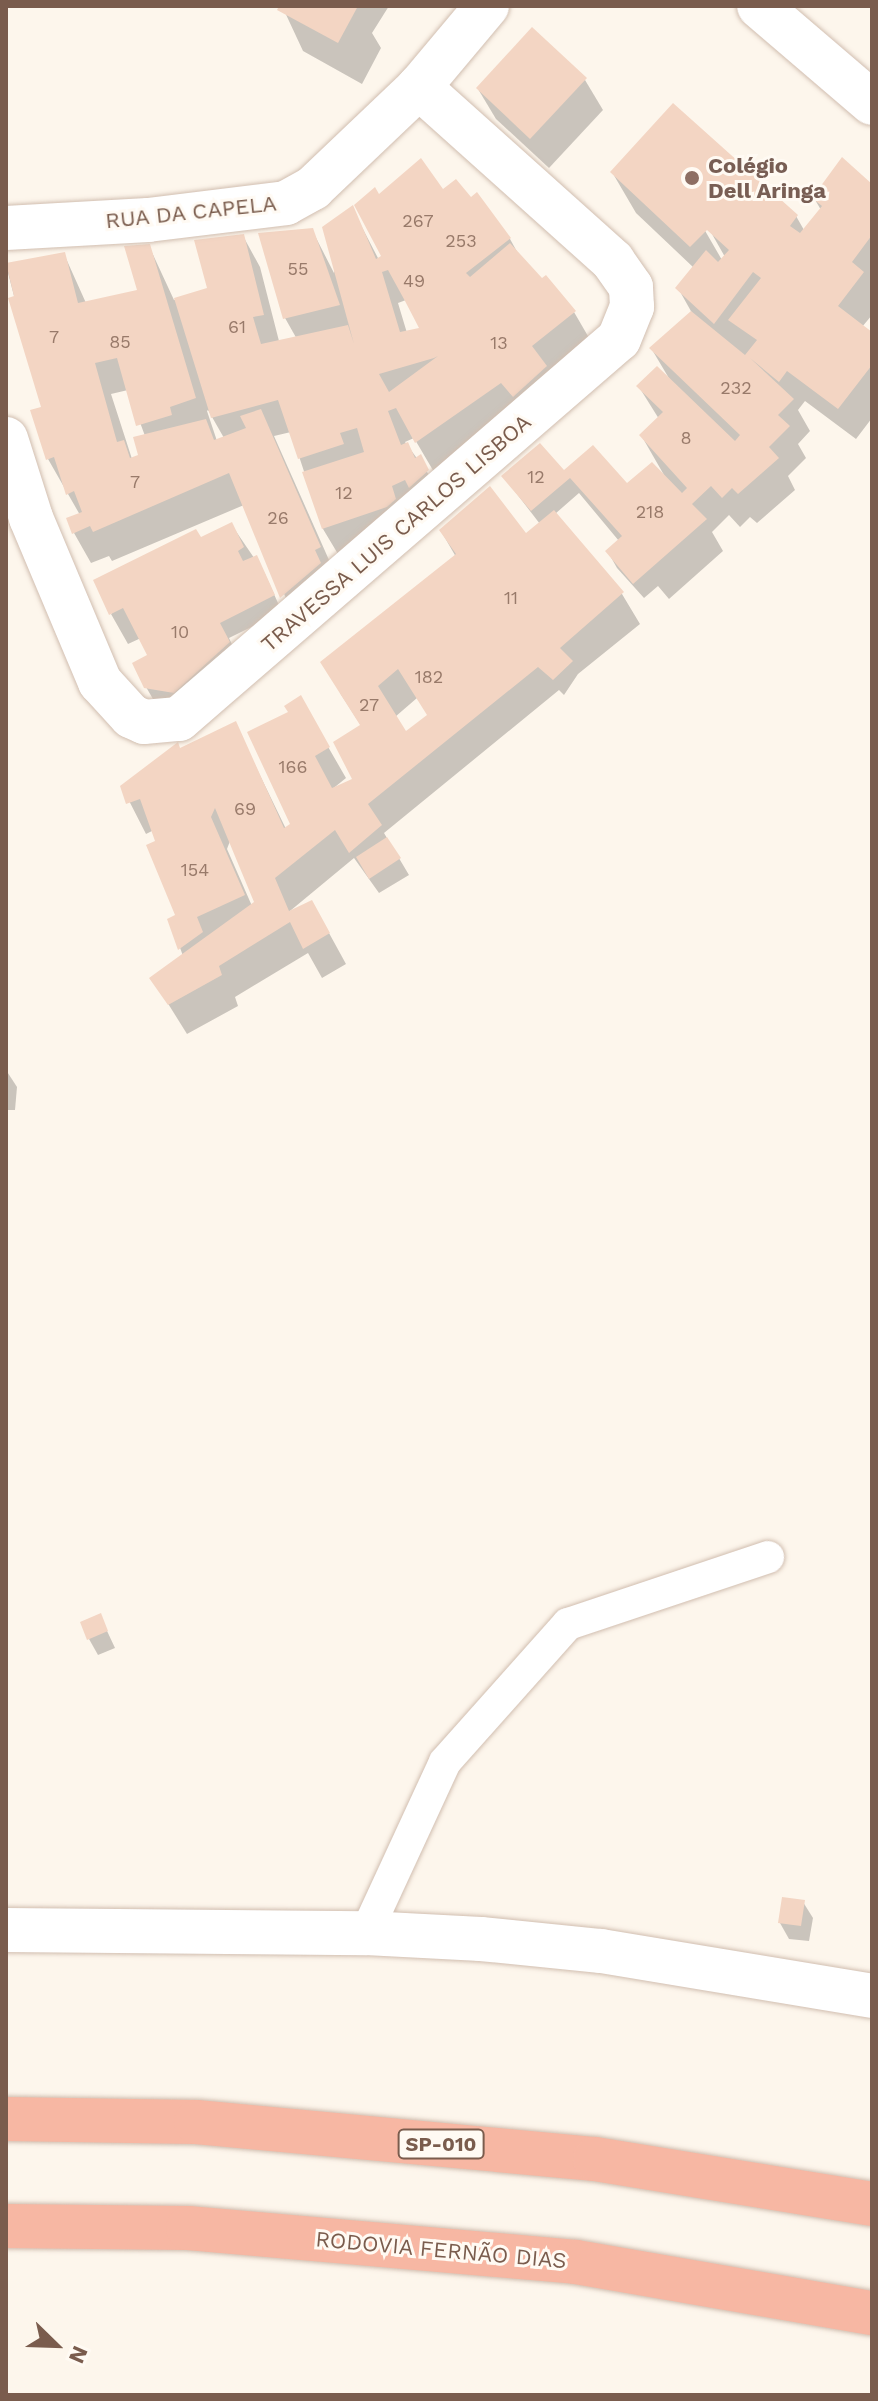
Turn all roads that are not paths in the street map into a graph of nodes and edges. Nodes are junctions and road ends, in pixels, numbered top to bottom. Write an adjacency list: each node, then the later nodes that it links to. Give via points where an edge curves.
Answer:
1 (487, 6): 3 (street, RUA DA CAPELA)
2 (759, 6): 4 (street)
3 (419, 87): 5 (street, RUA DA CAPELA, via 313,188 286,203 148,220); 6 (street, TRAVESSA LUIS CARLOS LISBOA, via 613,261 631,287 632,307 619,339 179,719 144,722 131,716 100,682 31,518)
4 (872, 103)
5 (6, 228)
6 (6, 439)
7 (768, 1557): 9 (lane, via 568,1624 445,1762)
8 (6, 1930): 9 (street)
9 (366, 1933): 10 (street, via 601,1951)
10 (872, 1996)
11 (6, 2119): 12 (highway, SP-010, via 196,2122 595,2159)
12 (872, 2204)
13 (6, 2226): 14 (highway, RODOVIA FERNÃO DIAS, via 188,2228 576,2262)
14 (872, 2313)

